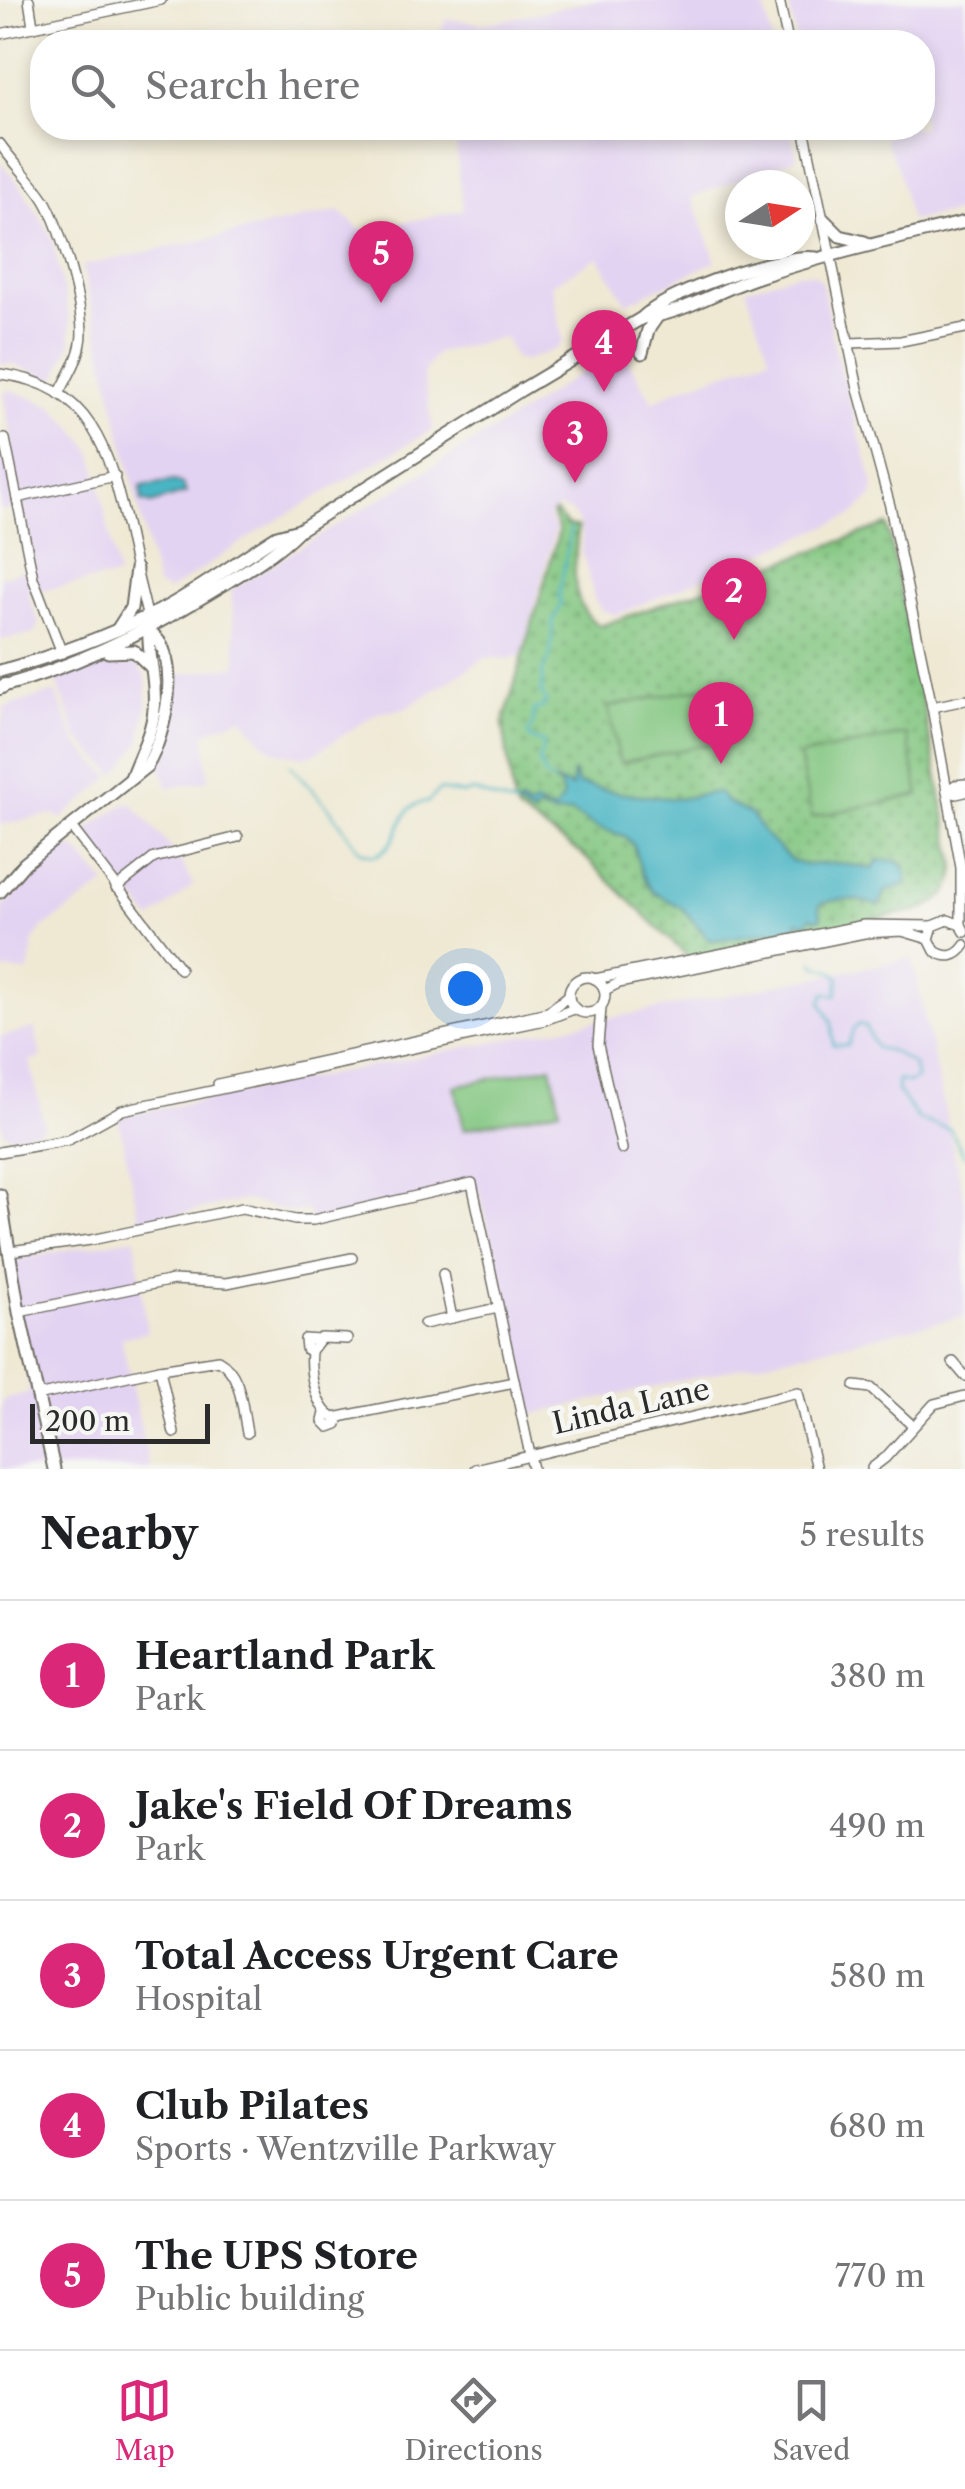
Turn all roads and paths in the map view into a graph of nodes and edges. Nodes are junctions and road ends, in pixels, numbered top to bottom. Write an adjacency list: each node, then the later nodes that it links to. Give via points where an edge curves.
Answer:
1 (28, 0): 4 (street)
2 (162, 0): 4 (street)
3 (780, 0): 5 (street)
4 (34, 26): 6 (street)
5 (786, 30)
6 (0, 34)
7 (806, 140): 9 (street)
8 (0, 144): 20 (street, via 46,202 66,255 82,336)
9 (822, 218): 11 (main road, via 840,236); 12 (street)
10 (965, 222): 11 (main road)
11 (874, 244): 12 (main road)
12 (830, 254): 13 (main road); 17 (street)
13 (816, 258): 14 (main road); 15 (main road, via 728,276)
14 (656, 317): 15 (main road); 18 (main road)
15 (642, 318): 25 (main road, via 299,530 276,536)
16 (965, 328): 17 (street)
17 (849, 343): 32 (street)
18 (642, 353)
19 (0, 374): 20 (street)
20 (59, 394): 22 (street, via 97,433)
21 (0, 440): 23 (street)
22 (115, 476): 23 (street); 24 (street)
23 (16, 498): 27 (street, via 33,578)
24 (136, 569): 25 (street); 26 (main road, via 131,608)
25 (149, 624): 26 (main road); 28 (main road); 29 (main road); 33 (main road, via 168,676)
26 (116, 631): 27 (main road)
27 (62, 653): 30 (main road)
28 (99, 654): 29 (main road, via 128,650); 30 (main road)
29 (153, 672): 33 (main road); 34 (main road)
30 (1, 683)
31 (965, 700): 32 (street)
32 (932, 707): 38 (street)
33 (166, 722): 35 (main road)
34 (152, 723): 35 (main road); 36 (main road)
35 (150, 762): 36 (main road)
36 (131, 778): 40 (main road)
37 (965, 784): 38 (street)
38 (949, 791): 39 (street); 42 (street)
39 (965, 792)
40 (72, 828): 43 (street); 44 (main road, via 25,863)
41 (238, 837): 43 (street, via 167,852)
42 (960, 886): 45 (street); 47 (street)
43 (116, 888): 50 (street)
44 (0, 892)
45 (945, 920): 46 (street); 47 (street)
46 (934, 926): 48 (street); 51 (street, via 864,925)
47 (963, 928)
48 (930, 939): 49 (street, via 940,955); 52 (street, via 873,931)
49 (963, 951)
50 (180, 969)
51 (595, 979): 52 (street); 53 (street, via 579,978)
52 (605, 990): 54 (street)
53 (568, 996): 55 (street); 57 (street, via 548,1012 133,1102)
54 (601, 1008): 55 (street); 56 (street)
55 (578, 1011): 56 (street); 57 (street, via 134,1108)
56 (598, 1046): 58 (street)
57 (88, 1126): 59 (street, via 68,1140)
58 (622, 1149)
59 (0, 1152)
60 (0, 1195): 61 (main road)
61 (10, 1252): 64 (street, via 242,1208 313,1220 472,1183); 65 (main road)
62 (352, 1258): 65 (street, via 228,1283 173,1280)
63 (443, 1274): 66 (street)
64 (498, 1308): 66 (street); 72 (street)
65 (20, 1312): 74 (main road)
66 (452, 1318): 67 (street)
67 (424, 1324)
68 (347, 1339): 72 (street, via 328,1336 311,1352 320,1404 340,1418)
69 (953, 1362): 71 (street)
70 (160, 1369): 74 (street); 77 (street); 78 (street, via 225,1364 236,1380)
71 (965, 1376)
72 (514, 1382): 79 (street)
73 (856, 1386): 76 (street, via 870,1388)
74 (37, 1396): 81 (main road)
75 (965, 1396): 76 (street, via 934,1404)
76 (913, 1426): 80 (street)
77 (174, 1433)
78 (247, 1433)
79 (530, 1456): 82 (street, Linda Lane); 83 (street); 84 (street, Linda Lane, via 798,1392)
80 (872, 1468)
81 (54, 1469)
82 (476, 1469)
83 (533, 1469)
84 (816, 1469)

